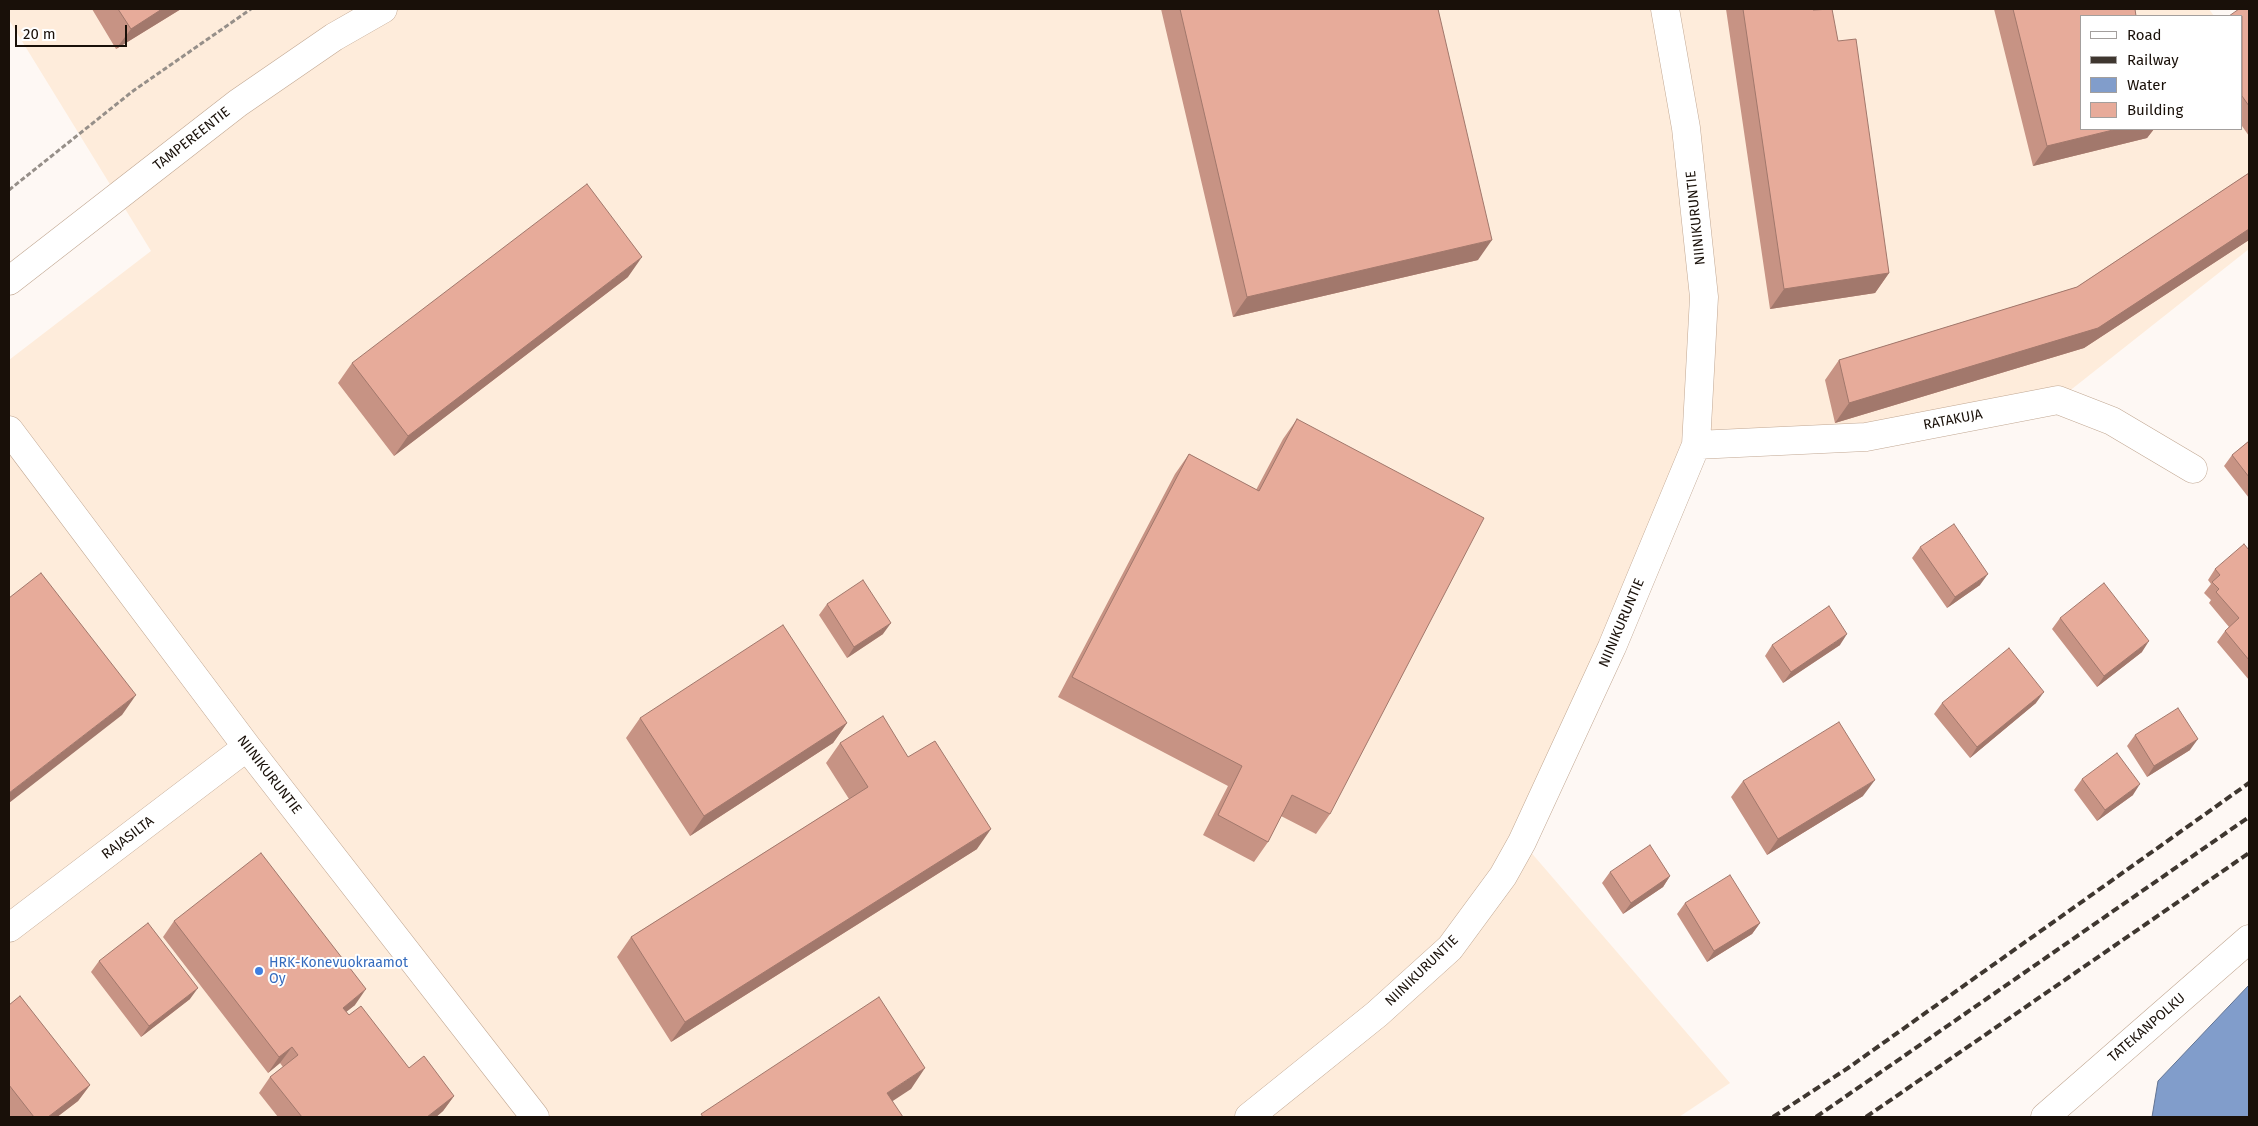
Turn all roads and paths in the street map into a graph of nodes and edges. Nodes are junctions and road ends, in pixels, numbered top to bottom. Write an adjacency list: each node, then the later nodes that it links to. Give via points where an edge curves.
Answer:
1 (250, 9): 4 (path, via 133,92)
2 (383, 9): 5 (street, TAMPEREENTIE, via 334,37 238,103)
3 (1665, 9): 7 (street, NIINIKURUNTIE, via 1686,128 1704,297)
4 (9, 190)
5 (9, 281)
6 (9, 430): 9 (street, NIINIKURUNTIE)
7 (1696, 445): 8 (street, RATAKUJA, via 1866,437 2058,400 2112,421); 13 (street, NIINIKURUNTIE, via 1612,647 1522,842 1503,876 1450,948 1377,1014)
8 (2193, 469)
9 (247, 746): 10 (street, RAJASILTA); 12 (street, NIINIKURUNTIE)
10 (9, 928)
11 (2249, 939): 14 (street, TATEKANPOLKU)
12 (535, 1117)
13 (1249, 1117)
14 (2045, 1117)

